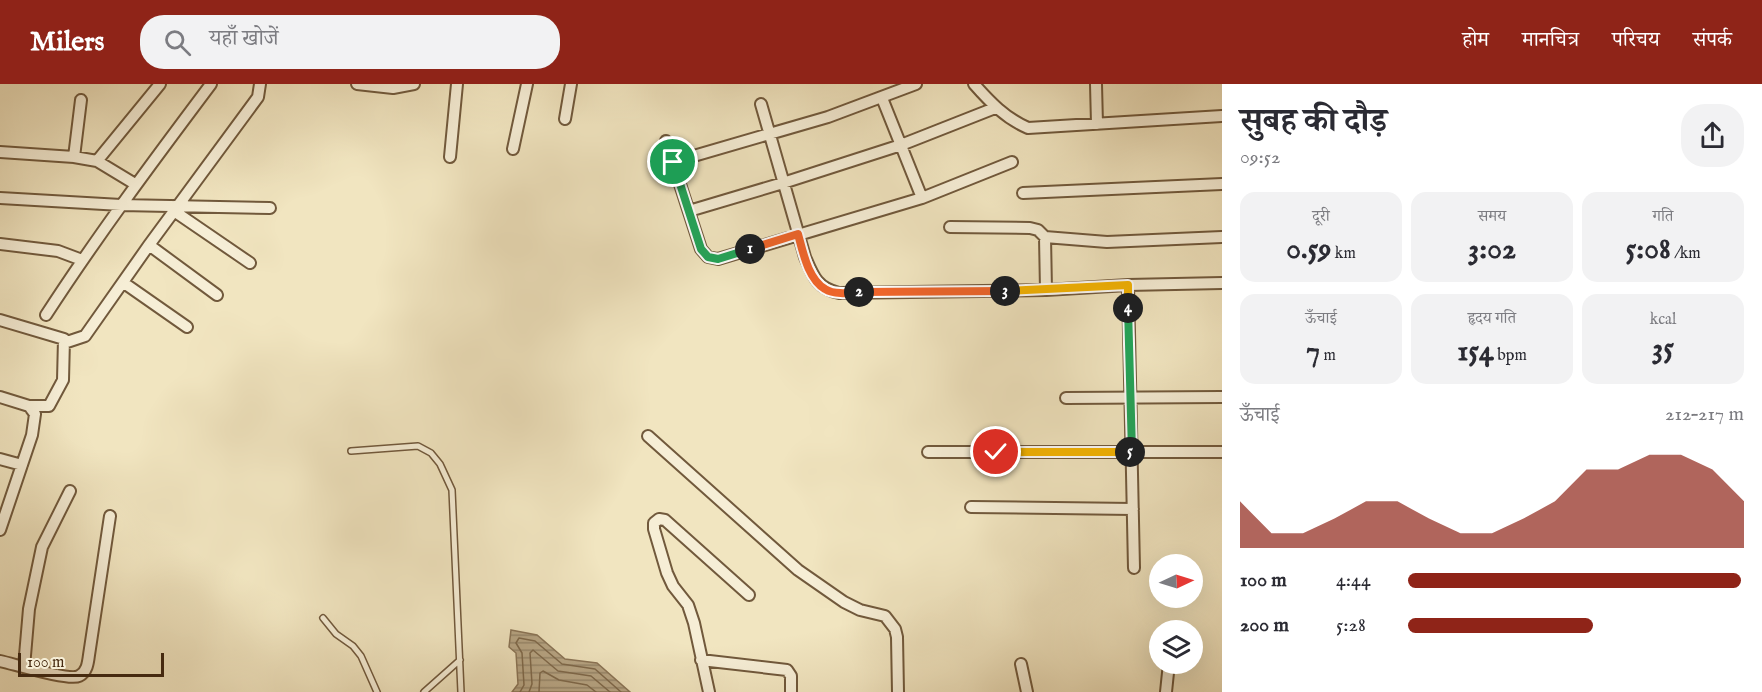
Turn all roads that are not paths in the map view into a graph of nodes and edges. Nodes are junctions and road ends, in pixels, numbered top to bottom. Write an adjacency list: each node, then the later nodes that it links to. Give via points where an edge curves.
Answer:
1 (160, 84): 26 (street)
2 (211, 84): 30 (street)
3 (260, 84): 36 (street, via 258,97)
4 (357, 84): 5 (street, via 393,88)
5 (414, 84)
6 (457, 84): 25 (street)
7 (527, 84): 22 (street)
8 (571, 84): 17 (street)
9 (916, 84): 12 (street)
10 (974, 84): 15 (street)
11 (1096, 84): 18 (street)
12 (882, 98): 19 (street); 21 (street)
13 (81, 100): 24 (street)
14 (761, 104): 19 (street)
15 (995, 108): 18 (street, via 1028,128); 21 (street)
16 (1222, 116): 18 (street)
17 (564, 119)
18 (1097, 124)
19 (770, 134): 27 (street); 29 (street)
20 (666, 141): 27 (street)
21 (901, 145): 29 (street); 34 (street)
22 (513, 149)
23 (0, 152): 24 (street)
24 (74, 157): 26 (street)
25 (450, 157)
26 (97, 161): 30 (street)
27 (673, 162): 38 (street)
28 (1012, 162): 34 (street)
29 (783, 183): 38 (street); 40 (street)
30 (135, 184): 35 (street)
31 (1222, 184): 32 (street)
32 (1023, 193)
33 (0, 198): 35 (street)
34 (922, 198): 40 (street)
35 (121, 205): 36 (street); 45 (street)
36 (176, 208): 37 (street); 44 (street); 46 (street)
37 (270, 208)
38 (689, 211): 40 (street, via 701,249 708,257 718,259)
39 (950, 227): 41 (street, via 1030,228)
40 (798, 234): 50 (street, via 813,276 826,290 839,293)
41 (1045, 237): 42 (street, via 1107,242); 50 (street)
42 (1222, 237)
43 (0, 244): 45 (street, via 58,250)
44 (149, 245): 47 (street); 51 (street)
45 (82, 260): 52 (street)
46 (250, 263)
47 (124, 283): 54 (street); 55 (street, via 85,336)
48 (1222, 283): 49 (street)
49 (1128, 285): 50 (street); 57 (street)
50 (1046, 290)
51 (217, 294)
52 (46, 315)
53 (0, 320): 55 (street, via 64,339)
54 (187, 327)
55 (64, 343): 60 (street, via 63,380 49,406)
56 (0, 397): 60 (street)
57 (1130, 397): 58 (street); 59 (street); 63 (street)
58 (1222, 397)
59 (1066, 398)
60 (29, 406): 67 (street, via 35,414 34,423)
61 (648, 436): 87 (street, via 798,570 844,602 885,616 891,622 897,637)
62 (351, 451): 76 (lane, via 418,446 440,464 452,490)
63 (1132, 452): 64 (street); 65 (street); 70 (street)
64 (1222, 452)
65 (928, 453)
66 (0, 459): 67 (street)
67 (22, 465): 72 (street)
68 (70, 491): 80 (street, via 42,547 29,609)
69 (971, 507): 70 (street)
70 (1133, 508): 73 (street)
71 (110, 516): 80 (street, via 87,668 75,677)
72 (0, 530)
73 (1134, 568)
74 (749, 595): 77 (street, via 664,520 654,523 667,573 688,605)
75 (323, 618): 82 (lane, via 361,656)
76 (460, 660): 83 (lane); 84 (lane)
77 (701, 660): 85 (street); 86 (street, via 787,670)
78 (1, 663): 80 (street)
79 (1021, 664): 88 (street)
80 (24, 667)
81 (1167, 674): 89 (street)
82 (377, 692)
83 (424, 692)
84 (461, 692)
85 (709, 692)
86 (791, 692)
87 (898, 692)
88 (1027, 692)
89 (1166, 692)

